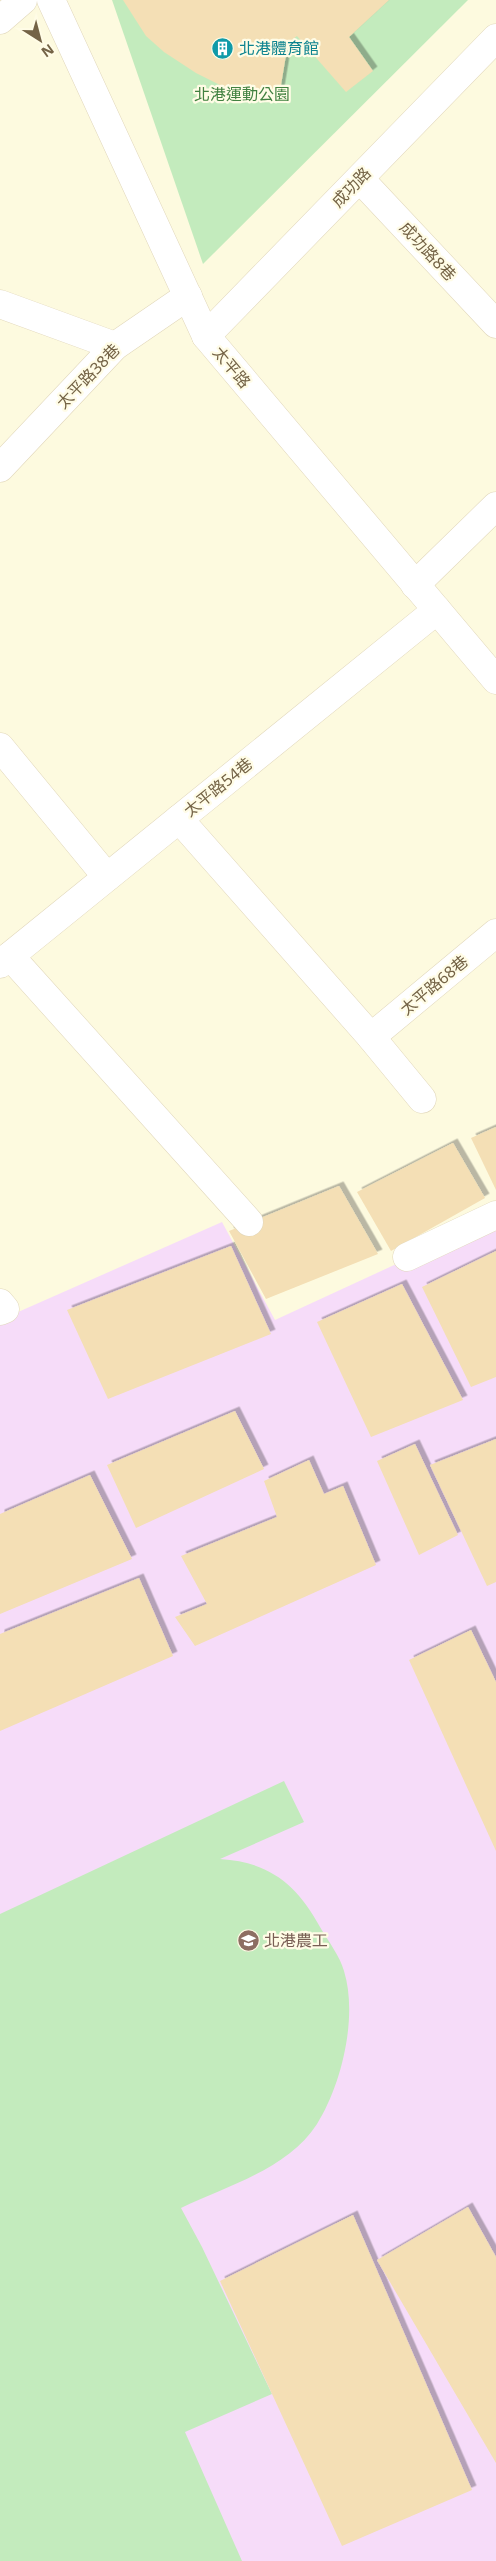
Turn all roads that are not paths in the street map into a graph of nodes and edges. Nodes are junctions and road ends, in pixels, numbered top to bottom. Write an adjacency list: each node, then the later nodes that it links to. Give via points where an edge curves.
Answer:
1 (23, 0): 3 (street)
2 (50, 0): 6 (street, 太平路)
3 (0, 20)
4 (496, 38): 5 (street, 成功路)
5 (360, 178): 8 (street, 成功路8巷); 9 (street, 成功路)
6 (188, 296): 9 (street, 太平路); 10 (street, 太平路38巷)
7 (0, 304): 10 (street)
8 (496, 324)
9 (206, 336): 13 (street, 太平路)
10 (115, 346): 11 (street, 太平路38巷)
11 (0, 468)
12 (496, 506): 13 (street)
13 (415, 584): 14 (street, 太平路)
14 (437, 610): 15 (street, 太平路); 17 (street, 太平路54巷)
15 (496, 680)
16 (0, 747): 18 (street)
17 (179, 819): 18 (street, 太平路54巷); 21 (street)
18 (107, 877): 20 (street, 太平路54巷)
19 (496, 932): 21 (street, 太平路68巷)
20 (5, 960): 24 (street)
21 (371, 1037): 22 (street)
22 (422, 1099)
23 (496, 1215): 25 (street)
24 (249, 1222)
25 (407, 1257)
26 (0, 1302): 27 (street, via 5,1309)
27 (0, 1311)

